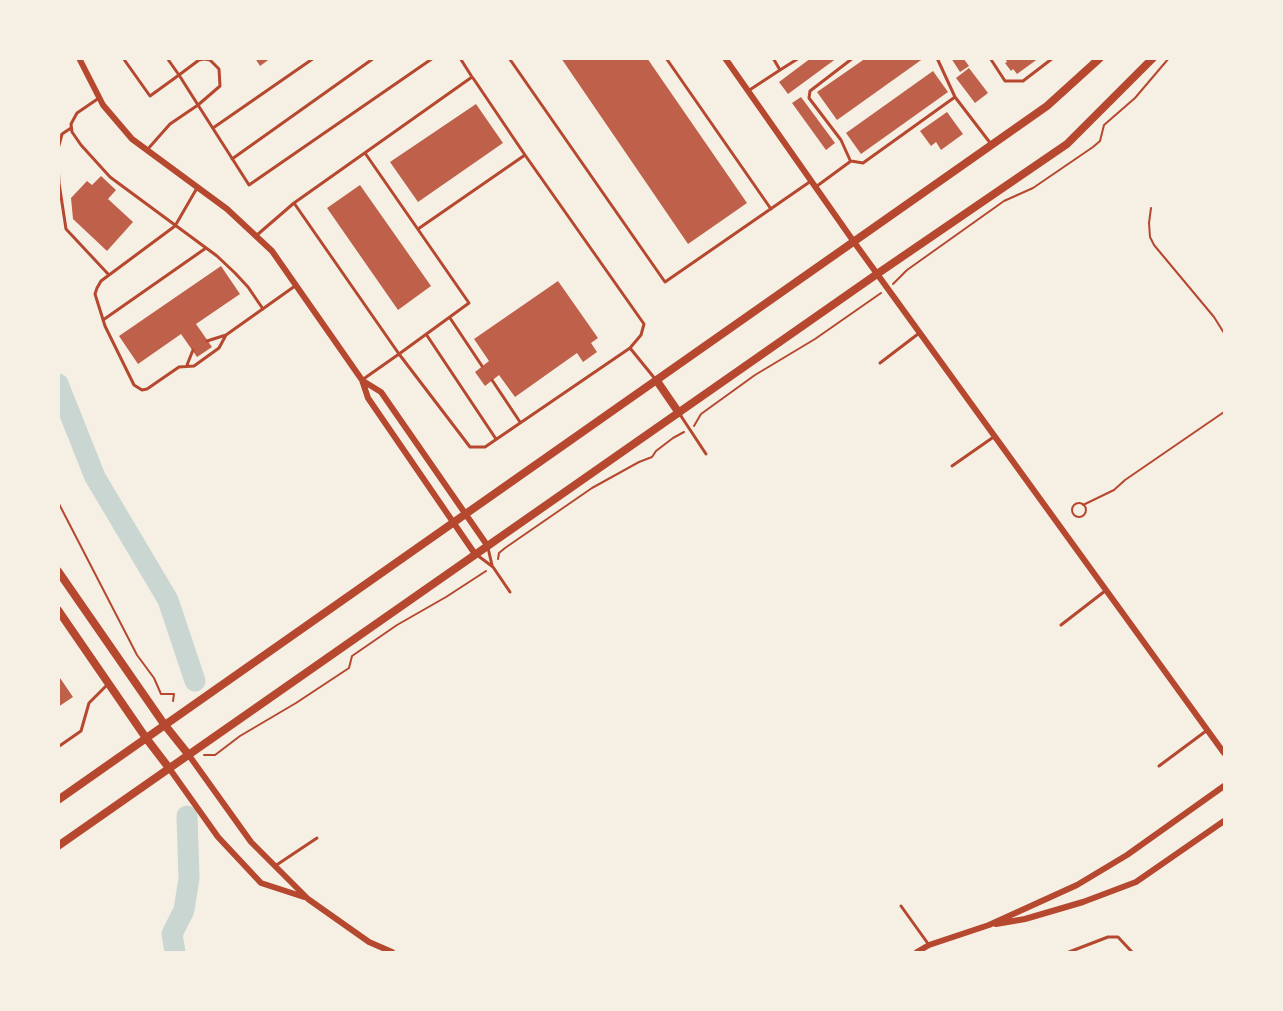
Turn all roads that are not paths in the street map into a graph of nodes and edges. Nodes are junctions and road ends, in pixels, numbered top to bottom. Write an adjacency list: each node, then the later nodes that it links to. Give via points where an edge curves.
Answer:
1 (79, 58): 24 (street)
2 (123, 58): 20 (lane, via 150,96)
3 (167, 58): 20 (lane)
4 (314, 58): 27 (lane)
5 (374, 58): 33 (lane)
6 (433, 58): 33 (lane, via 249,185)
7 (460, 58): 21 (lane)
8 (509, 58): 40 (lane, via 665,282)
9 (666, 58): 40 (lane)
10 (725, 58): 22 (street)
11 (773, 58): 19 (lane)
12 (799, 58): 19 (lane)
13 (853, 58): 35 (lane, via 810,91 809,98 841,140)
14 (937, 58): 23 (lane)
15 (990, 58): 16 (lane, via 1005,81 1023,81)
16 (1053, 58)
17 (1100, 58): 28 (street, via 1047,106)
18 (1153, 58): 46 (street, via 1067,144)
19 (780, 70): 22 (lane)
20 (179, 75): 25 (lane); 25 (lane, via 204,59 219,69 220,86)
21 (472, 77): 31 (lane); 32 (lane)
22 (748, 91): 36 (street)
23 (955, 97): 28 (lane); 35 (lane, via 863,163)
24 (99, 98): 26 (lane, via 77,113); 30 (street, via 132,139)
25 (198, 105): 27 (lane); 30 (lane, via 171,124)
26 (71, 128): 29 (lane, via 62,134); 41 (lane, via 110,177)
27 (213, 128): 33 (lane)
28 (992, 145): 44 (street)
29 (58, 149)
30 (147, 150): 37 (street)
31 (365, 153): 39 (lane); 42 (lane)
32 (525, 155): 42 (lane); 56 (lane, via 644,324)
33 (232, 159)
34 (58, 160): 47 (lane, via 66,229)
35 (851, 161): 38 (lane)
36 (811, 181): 38 (street); 40 (lane)
37 (197, 188): 41 (lane); 43 (street)
38 (816, 188): 44 (street)
39 (294, 203): 43 (lane); 58 (lane)
40 (771, 209)
41 (174, 226): 45 (lane); 47 (lane)
42 (418, 229): 50 (lane, via 469,303)
43 (256, 236): 48 (street)
44 (854, 242): 46 (street); 64 (street)
45 (206, 248): 49 (lane, via 242,280); 51 (lane)
46 (877, 274): 52 (street); 65 (street)
47 (109, 275): 51 (lane, via 101,280 95,294)
48 (296, 285): 49 (lane); 62 (street)
49 (263, 309): 54 (lane)
50 (449, 317): 53 (lane); 61 (lane)
51 (103, 320): 60 (lane, via 138,389 147,389)
52 (920, 333): 59 (lane); 67 (street)
53 (426, 334): 58 (lane); 68 (lane)
54 (226, 335): 55 (lane); 60 (lane, via 213,354 194,366)
55 (207, 341)
56 (630, 348): 64 (lane); 66 (lane)
57 (193, 350): 60 (lane)
58 (399, 354): 62 (lane); 68 (lane, via 470,447 485,447)
59 (880, 363)
60 (186, 366)
61 (482, 366)
62 (362, 380): 71 (street, via 381,392); 72 (street, via 368,398)
63 (492, 380): 66 (lane)
64 (657, 381): 65 (street); 71 (street)
65 (679, 413): 69 (lane); 73 (street)
66 (520, 422): 68 (lane)
67 (995, 436): 70 (lane); 77 (street)
68 (496, 439)
69 (706, 454)
70 (952, 466)
71 (466, 514): 72 (street); 73 (street)
72 (453, 522): 74 (street); 82 (street)
73 (487, 545): 74 (street); 75 (lane)
74 (475, 554): 75 (lane); 87 (street)
75 (493, 567): 78 (lane)
76 (58, 571): 82 (street)
77 (1107, 590): 80 (lane); 83 (street)
78 (510, 592)
79 (58, 610): 81 (street)
80 (1061, 625)
81 (109, 683): 84 (street); 85 (lane, via 89,703 81,732)
82 (164, 724): 84 (street); 87 (street)
83 (1208, 730): 86 (street); 88 (lane)
84 (146, 738): 89 (street); 91 (street)
85 (58, 747)
86 (1224, 753)
87 (188, 754): 89 (street); 95 (street, via 251,842)
88 (1159, 766)
89 (169, 768): 94 (street); 96 (street, via 218,837 261,883)
90 (1224, 786): 98 (street, via 1128,855 1077,885)
91 (58, 800)
92 (1224, 821): 98 (street, via 1136,882 1064,908)
93 (317, 838): 95 (lane)
94 (58, 846)
95 (275, 866): 96 (street)
96 (308, 898): 100 (street, via 369,942)
97 (901, 906): 99 (lane)
98 (989, 925): 99 (street)
99 (929, 945): 101 (street)
100 (392, 952)
101 (917, 952)
102 (1069, 952): 103 (lane, via 1108,937 1118,937)
103 (1132, 952)

